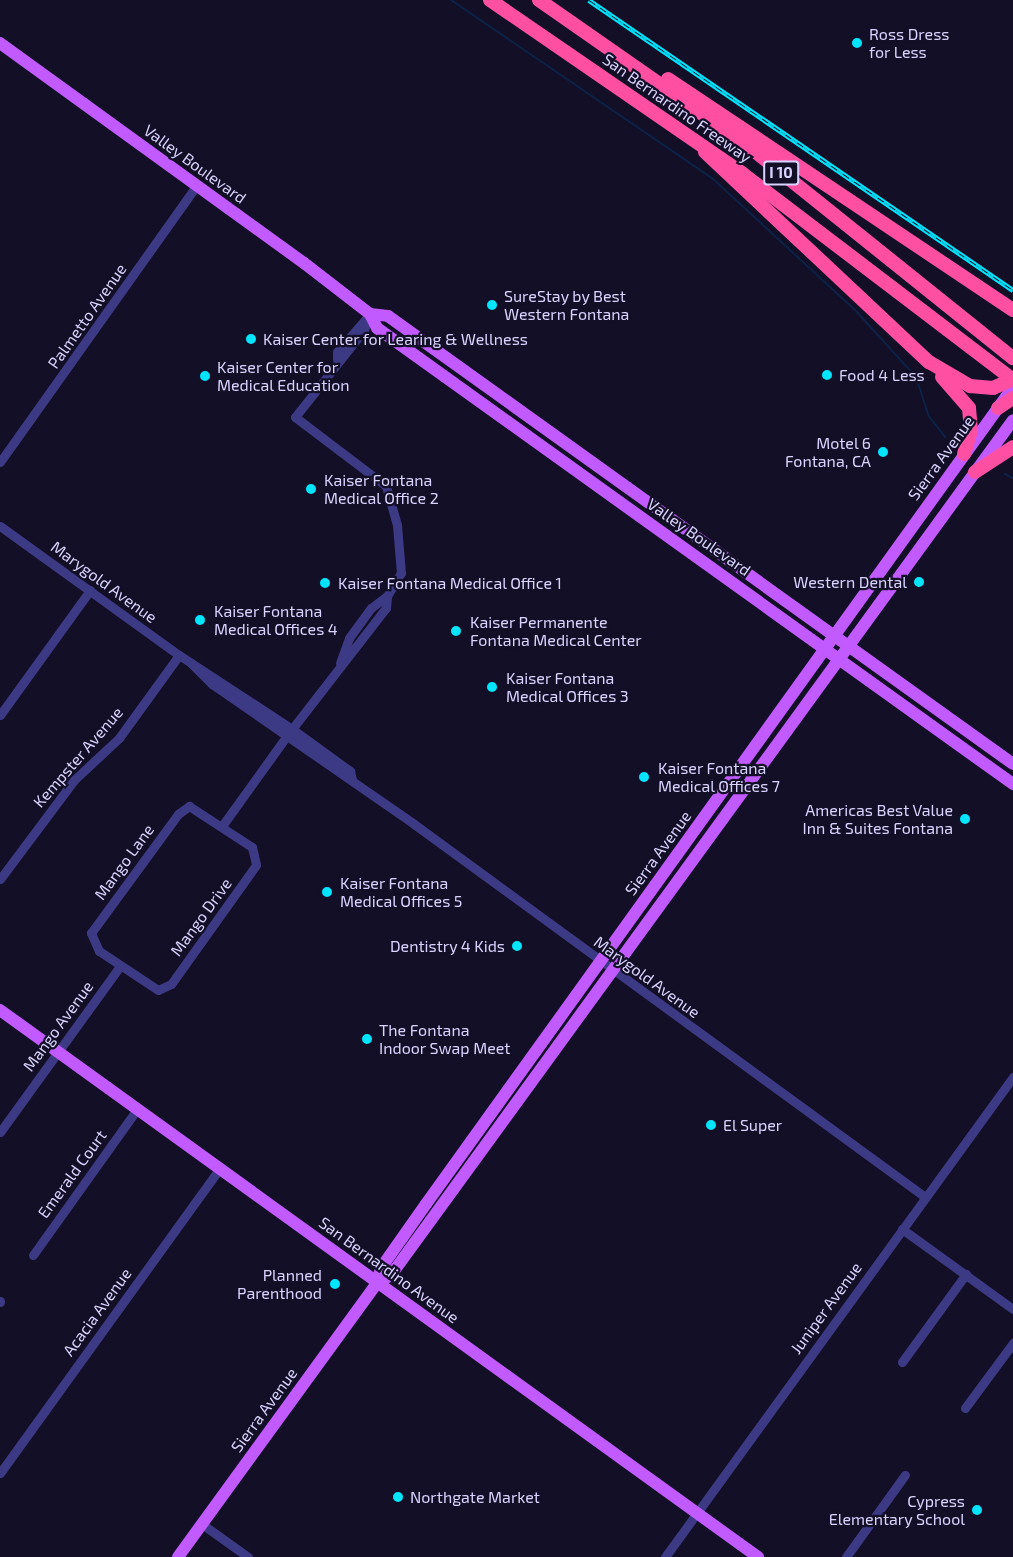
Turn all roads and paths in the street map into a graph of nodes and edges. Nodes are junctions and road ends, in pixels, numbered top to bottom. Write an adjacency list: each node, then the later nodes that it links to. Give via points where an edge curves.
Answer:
1 (490, 0): 5 (highway, San Bernardino Freeway / I 10)
2 (539, 0): 3 (highway, San Bernardino Freeway / I 10)
3 (585, 32): 7 (highway, via 699,97); 11 (highway, San Bernardino Freeway / I 10, via 747,145)
4 (0, 43): 6 (main road, Valley Boulevard)
5 (694, 139): 12 (highway, via 716,166); 13 (highway, San Bernardino Freeway / I 10)
6 (197, 185): 9 (main road, Valley Boulevard); 22 (street, Palmetto Avenue)
7 (994, 300): 8 (highway); 10 (highway)
8 (1013, 310)
9 (370, 314): 18 (main road, Valley Boulevard, via 377,328); 19 (main road, Valley Boulevard, via 388,316); 26 (street, via 337,352 337,359 296,417 386,486 397,525 401,565 399,580)
10 (1013, 321)
11 (1013, 358)
12 (929, 362): 13 (highway, bridge, via 970,386 993,388); 21 (highway, via 969,408 971,432)
13 (1013, 380)
14 (1013, 387): 16 (main road, Sierra Avenue)
15 (1013, 398): 16 (highway)
16 (998, 408): 21 (main road, Sierra Avenue)
17 (1013, 420): 23 (main road, Sierra Avenue)
18 (514, 427): 19 (main road); 31 (main road, Valley Boulevard)
19 (567, 444): 28 (main road, Valley Boulevard)
20 (1013, 447): 23 (highway)
21 (964, 454): 28 (main road, Sierra Avenue)
22 (0, 462)
23 (975, 472): 30 (main road, Sierra Avenue)
24 (0, 526): 25 (street, Marygold Avenue)
25 (90, 590): 32 (street, Marygold Avenue); 36 (street)
26 (387, 596): 27 (street); 29 (street, via 386,608)
27 (367, 612): 29 (street, via 369,620); 35 (street, via 349,638)
28 (834, 636): 30 (main road, Valley Boulevard); 31 (main road, Sierra Avenue)
29 (363, 640): 35 (street)
30 (847, 646): 33 (main road, Sierra Avenue); 38 (main road, Valley Boulevard)
31 (826, 648): 33 (main road, Valley Boulevard); 42 (main road, Sierra Avenue)
32 (179, 655): 34 (street, Marygold Avenue); 41 (street, Kempster Avenue, via 119,738 74,780)
33 (839, 657): 39 (main road, Valley Boulevard); 44 (main road, Sierra Avenue)
34 (191, 663): 37 (street, Marygold Avenue); 37 (street, Marygold Avenue, via 212,684)
35 (340, 663): 37 (street)
36 (0, 715)
37 (289, 733): 40 (street); 42 (street, Marygold Avenue)
38 (1013, 764)
39 (1013, 784)
40 (222, 826): 43 (street, Mango Lane, via 194,807 181,811 92,930 96,948); 43 (street, Mango Drive, via 252,847 257,856 256,865 234,898 168,986 153,988)
41 (0, 879)
42 (600, 961): 44 (street, Marygold Avenue); 48 (main road, Sierra Avenue)
43 (120, 966): 46 (street, Mango Avenue)
44 (611, 969): 51 (main road, Sierra Avenue); 53 (street, Marygold Avenue)
45 (0, 1010): 46 (main road, San Bernardino Avenue)
46 (58, 1052): 49 (main road, San Bernardino Avenue); 50 (street, Mango Avenue)
47 (1013, 1077): 53 (street, Juniper Avenue)
48 (500, 1101): 51 (main road, via 504,1106 476,1147); 57 (main road, Sierra Avenue, via 381,1268)
49 (137, 1110): 52 (main road, San Bernardino Avenue); 55 (street, Emerald Court)
50 (0, 1132)
51 (470, 1165): 57 (main road, Sierra Avenue, via 391,1275)
52 (219, 1168): 57 (main road, San Bernardino Avenue); 62 (street, Acacia Avenue)
53 (925, 1197): 54 (street, Juniper Avenue)
54 (902, 1229): 56 (street); 64 (street, Juniper Avenue)
55 (33, 1255)
56 (966, 1274): 58 (street); 60 (street)
57 (377, 1283): 64 (main road, San Bernardino Avenue); 65 (main road, Sierra Avenue)
58 (1013, 1309)
59 (1013, 1343): 61 (street)
60 (902, 1362)
61 (965, 1408)
62 (0, 1473)
63 (905, 1475): 70 (street)
64 (697, 1513): 68 (street, Juniper Avenue); 69 (main road, San Bernardino Avenue)
65 (202, 1524): 66 (main road, Sierra Avenue); 67 (street)
66 (178, 1557)
67 (248, 1557)
68 (665, 1557)
69 (758, 1557)
70 (846, 1557)

